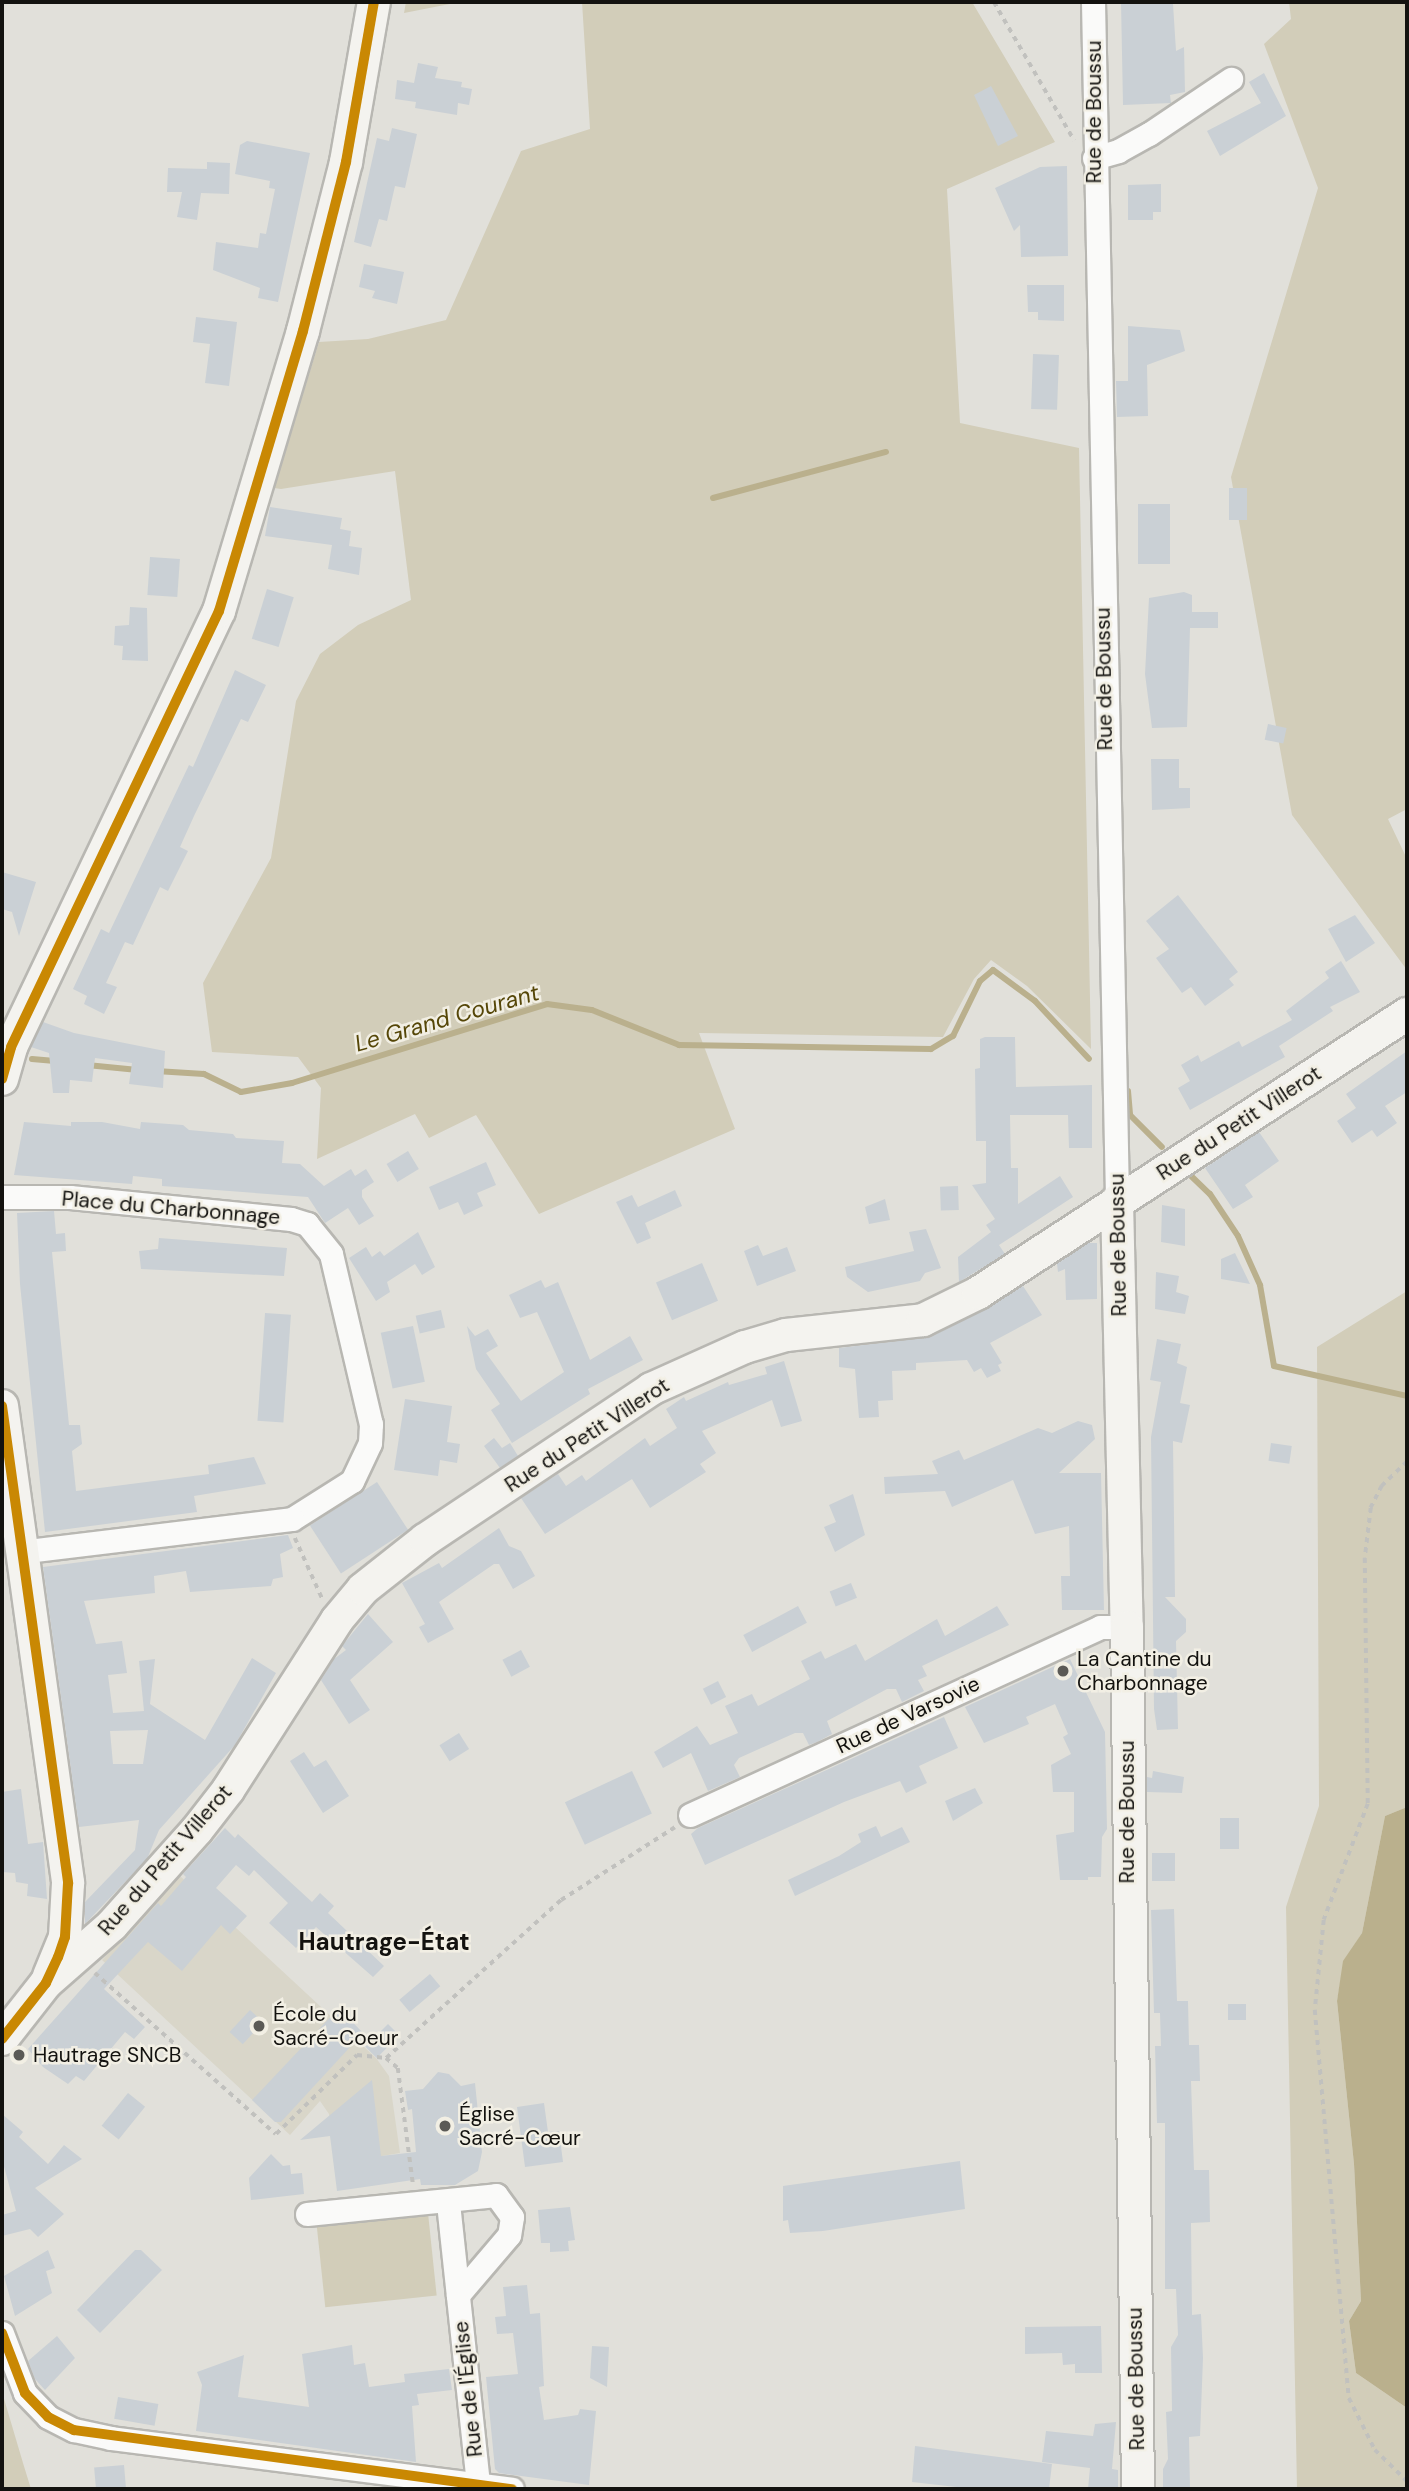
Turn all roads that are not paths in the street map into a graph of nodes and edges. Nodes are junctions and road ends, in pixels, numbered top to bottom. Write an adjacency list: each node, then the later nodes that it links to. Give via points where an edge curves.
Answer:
1 (374, 2): 6 (street, via 346,162 303,331 219,611 11,1047)
2 (1093, 2): 4 (street, Rue de Boussu)
3 (1231, 79): 4 (street, via 1118,152)
4 (1094, 158): 8 (street, Rue de Boussu)
5 (1407, 1014): 8 (street, Rue du Petit Villerot)
6 (2, 1079)
7 (2, 1197): 10 (street, Place du Charbonnage, via 70,1197 307,1224 331,1254 368,1410 370,1443 352,1481 292,1519)
8 (1117, 1201): 11 (street, Rue de Boussu); 13 (street, Rue du Petit Villerot, via 978,1293 923,1320 786,1335 745,1347 650,1389 425,1540 363,1589 337,1620 220,1800 112,1925)
9 (2, 1406): 10 (street)
10 (19, 1552): 13 (street, via 68,1883 65,1937)
11 (1127, 1627): 12 (street, Rue de Varsovie, via 1100,1627); 21 (street, Rue de Boussu)
12 (691, 1815)
13 (46, 1983): 14 (street, Rue du Petit Villerot)
14 (2, 2039)
15 (448, 2203): 16 (street, Rue de l'Église); 17 (street, Rue de l'Église); 17 (street, Rue de l'Église, via 496,2195 512,2217 509,2235)
16 (307, 2214)
17 (458, 2295): 19 (street, Rue de l'Église)
18 (2, 2333): 19 (street, via 25,2393 48,2417 74,2430)
19 (478, 2484): 20 (street)
20 (512, 2489)
21 (1138, 2489)

